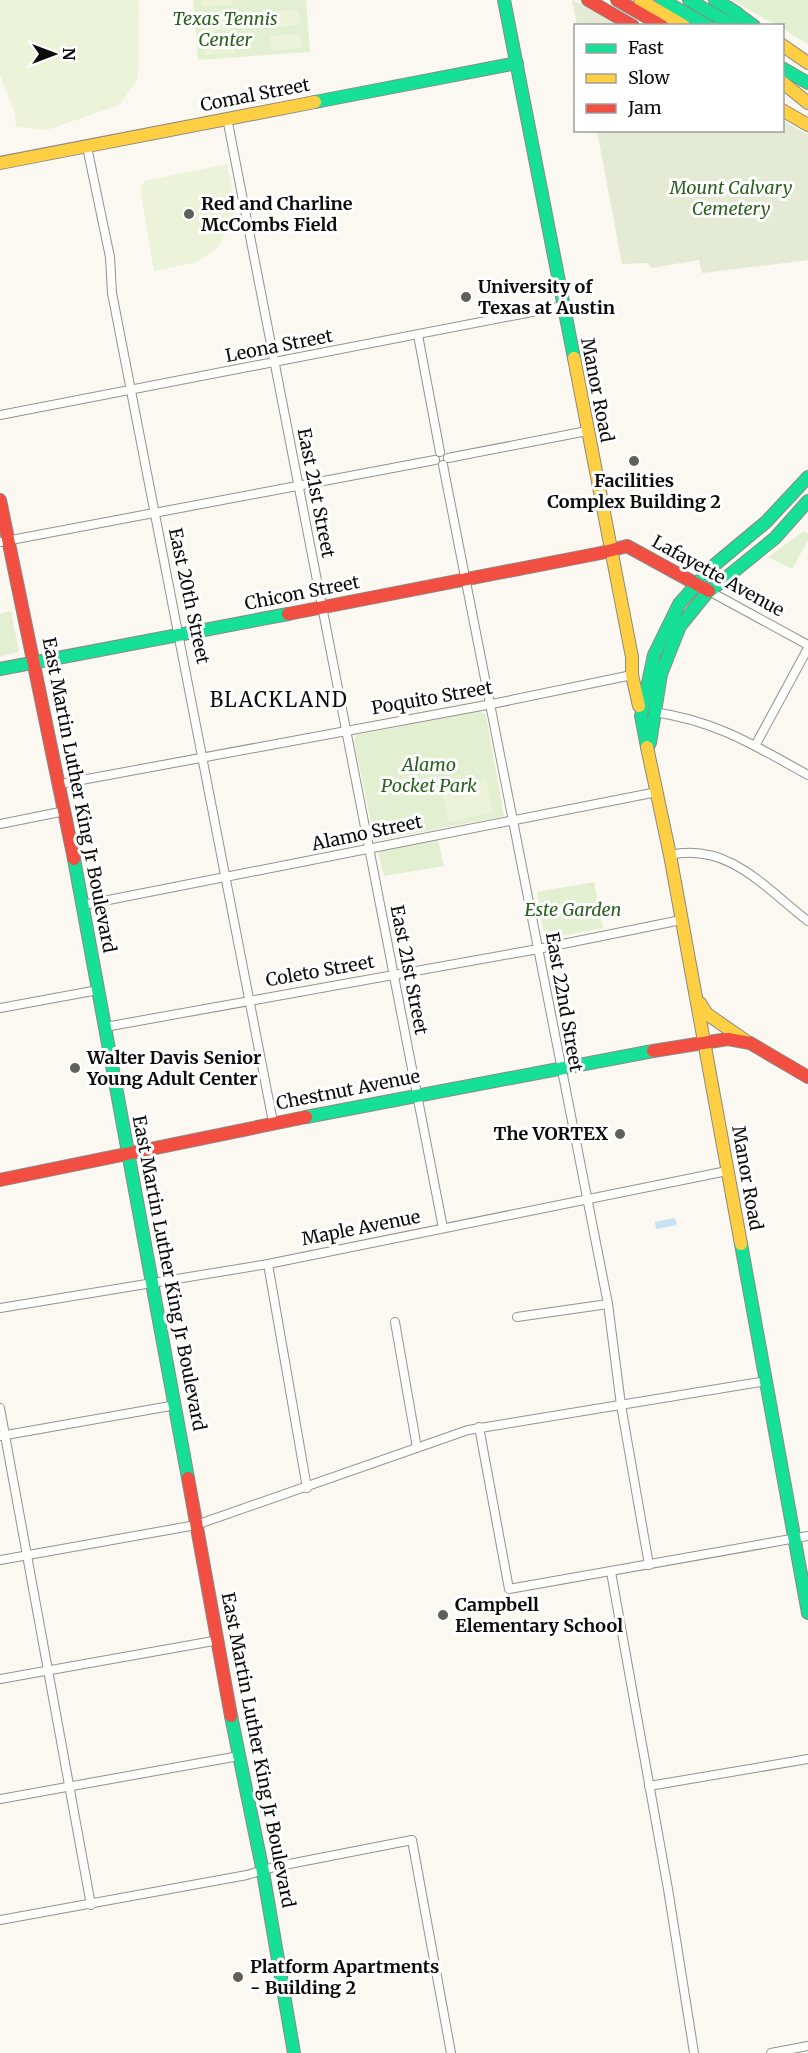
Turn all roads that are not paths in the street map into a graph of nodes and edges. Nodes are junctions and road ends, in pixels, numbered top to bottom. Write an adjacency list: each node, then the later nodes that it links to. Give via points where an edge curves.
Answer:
1 (504, 0): 18 (main road, Manor Road)
2 (588, 0): 8 (main road)
3 (617, 0): 9 (main road)
4 (640, 0): 10 (main road)
5 (662, 0): 11 (main road)
6 (689, 0): 12 (main road)
7 (715, 0): 13 (main road)
8 (630, 24)
9 (659, 24)
10 (681, 24)
11 (704, 24)
12 (731, 24)
13 (753, 24)
14 (784, 40): 17 (main road)
15 (784, 46): 19 (main road)
16 (784, 54): 20 (main road)
17 (808, 54)
18 (517, 63): 29 (main road, Comal Street); 33 (main road, Manor Road)
19 (808, 63)
20 (808, 68)
21 (784, 69): 24 (main road)
22 (784, 83): 26 (main road)
23 (784, 83): 27 (main road)
24 (808, 83)
25 (784, 94): 27 (main road)
26 (808, 96)
27 (808, 106)
28 (784, 111): 30 (main road)
29 (227, 118): 31 (main road, Comal Street); 35 (street, East 21st Street)
30 (808, 125)
31 (87, 147): 32 (main road, Comal Street); 36 (street, East 20th Street)
32 (0, 163)
33 (563, 306): 34 (street, Leona Street); 38 (main road, Manor Road)
34 (418, 335): 35 (street, Leona Street); 39 (street, East 22nd Street)
35 (275, 363): 36 (street, Leona Street); 41 (street, East 21st Street)
36 (132, 390): 37 (street, Leona Street); 44 (street, East 20th Street)
37 (0, 415)
38 (587, 432): 39 (street); 46 (main road, Manor Road)
39 (441, 459): 41 (street); 47 (street, East 22nd Street)
40 (808, 477): 48 (main road, via 766,522)
41 (297, 486): 44 (street); 50 (street, East 21st Street)
42 (0, 501): 45 (main road, East Martin Luther King Jr Boulevard)
43 (808, 501): 49 (main road, via 779,534)
44 (155, 511): 45 (street); 51 (street, East 20th Street)
45 (5, 542): 53 (main road, East Martin Luther King Jr Boulevard)
46 (610, 549): 47 (main road, Chicon Street); 48 (main road, Lafayette Avenue, via 627,546); 55 (main road, Manor Road, via 632,657)
47 (465, 580): 50 (main road, Chicon Street); 56 (street, East 22nd Street)
48 (696, 583): 49 (main road, Lafayette Avenue); 58 (main road, via 679,604 660,640 647,677)
49 (709, 591): 52 (street, Lafayette Avenue); 57 (main road, via 690,611 672,644)
50 (322, 608): 51 (main road, Chicon Street); 59 (street, East 21st Street)
51 (181, 635): 53 (main road, Chicon Street); 62 (street, East 20th Street)
52 (808, 646): 60 (street)
53 (34, 663): 54 (main road, Chicon Street); 64 (main road, East Martin Luther King Jr Boulevard)
54 (0, 669)
55 (632, 675): 56 (street, Poquito Street); 58 (main road, Manor Road)
56 (492, 704): 59 (street, Poquito Street); 67 (street, East 22nd Street)
57 (654, 712): 60 (street, via 716,726); 61 (main road)
58 (641, 716): 61 (main road, Manor Road)
59 (346, 730): 62 (street, Poquito Street); 69 (street, East 21st Street)
60 (755, 746): 63 (street)
61 (650, 750): 65 (main road, Manor Road)
62 (203, 757): 64 (street, Poquito Street); 71 (street, East 20th Street)
63 (808, 775)
64 (60, 784): 66 (main road, East Martin Luther King Jr Boulevard)
65 (657, 792): 67 (street, Alamo Street); 70 (main road, Manor Road)
66 (65, 811): 68 (street); 72 (main road, East Martin Luther King Jr Boulevard)
67 (513, 819): 69 (street, Alamo Street); 75 (street, East 22nd Street)
68 (0, 824)
69 (369, 850): 71 (street, Alamo Street); 76 (street, East 21st Street)
70 (670, 855): 73 (main road, Manor Road); 74 (street, via 691,851 736,865)
71 (226, 878): 72 (street, Alamo Street); 79 (street, East 20th Street)
72 (83, 905): 77 (main road, East Martin Luther King Jr Boulevard)
73 (681, 920): 75 (street, Coleto Street); 78 (main road, Manor Road)
74 (808, 921)
75 (538, 950): 76 (street, Coleto Street); 84 (street, East 22nd Street)
76 (394, 975): 79 (street, Coleto Street); 86 (street, East 21st Street)
77 (98, 990): 80 (street); 81 (main road, East Martin Luther King Jr Boulevard)
78 (697, 999): 82 (main road, Manor Road); 83 (main road, via 707,1014)
79 (249, 1001): 81 (street, Coleto Street); 87 (street, East 20th Street)
80 (0, 1008)
81 (105, 1028): 88 (main road, East Martin Luther King Jr Boulevard)
82 (705, 1042): 83 (main road, Chestnut Avenue, via 728,1039); 84 (main road, Chestnut Avenue); 89 (main road, Manor Road)
83 (750, 1043): 85 (main road)
84 (559, 1067): 86 (main road, Chestnut Avenue); 91 (street, East 22nd Street)
85 (808, 1077)
86 (417, 1095): 87 (main road, Chestnut Avenue); 92 (street, East 21st Street)
87 (273, 1122): 88 (main road, Chestnut Avenue)
88 (127, 1154): 90 (main road, Chestnut Avenue); 94 (main road, East Martin Luther King Jr Boulevard)
89 (727, 1171): 91 (street, Maple Avenue); 99 (main road, Manor Road)
90 (0, 1180)
91 (586, 1200): 92 (street, Maple Avenue); 95 (street, East 22nd Street)
92 (443, 1228): 93 (street, Maple Avenue)
93 (268, 1264): 94 (street, Maple Avenue); 106 (street)
94 (153, 1282): 96 (street, Maple Avenue); 100 (main road, East Martin Luther King Jr Boulevard)
95 (608, 1304): 97 (street); 101 (street, East 22nd Street)
96 (0, 1308)
97 (517, 1317)
98 (395, 1322): 105 (street)
99 (766, 1381): 101 (street); 109 (main road, Manor Road)
100 (176, 1405): 104 (street); 107 (main road, East Martin Luther King Jr Boulevard)
101 (621, 1405): 103 (street); 112 (street, East 22nd Street)
102 (0, 1408): 104 (street)
103 (478, 1427): 105 (street); 113 (street, via 509,1589)
104 (2, 1436): 110 (street)
105 (417, 1448): 106 (street)
106 (307, 1488): 107 (street)
107 (196, 1525): 110 (street); 115 (main road, East Martin Luther King Jr Boulevard)
108 (808, 1536): 109 (street)
109 (795, 1539): 112 (street); 114 (main road, Manor Road)
110 (27, 1555): 111 (street); 116 (street)
111 (0, 1560)
112 (649, 1565): 113 (street)
113 (610, 1572): 121 (street)
114 (808, 1613)
115 (219, 1640): 116 (street); 118 (main road, East Martin Luther King Jr Boulevard)
116 (48, 1670): 117 (street); 120 (street)
117 (0, 1679)
118 (239, 1756): 120 (street); 123 (main road, East Martin Luther King Jr Boulevard)
119 (808, 1759): 121 (street)
120 (70, 1786): 122 (street); 124 (street)
121 (649, 1786): 129 (street)
122 (0, 1799)
123 (263, 1872): 124 (street); 127 (main road, East Martin Luther King Jr Boulevard); 128 (street, via 412,1840)
124 (91, 1905): 125 (street)
125 (0, 1920)
126 (808, 2046): 130 (street)
127 (294, 2053)
128 (451, 2053)
129 (694, 2053)
130 (771, 2053)

